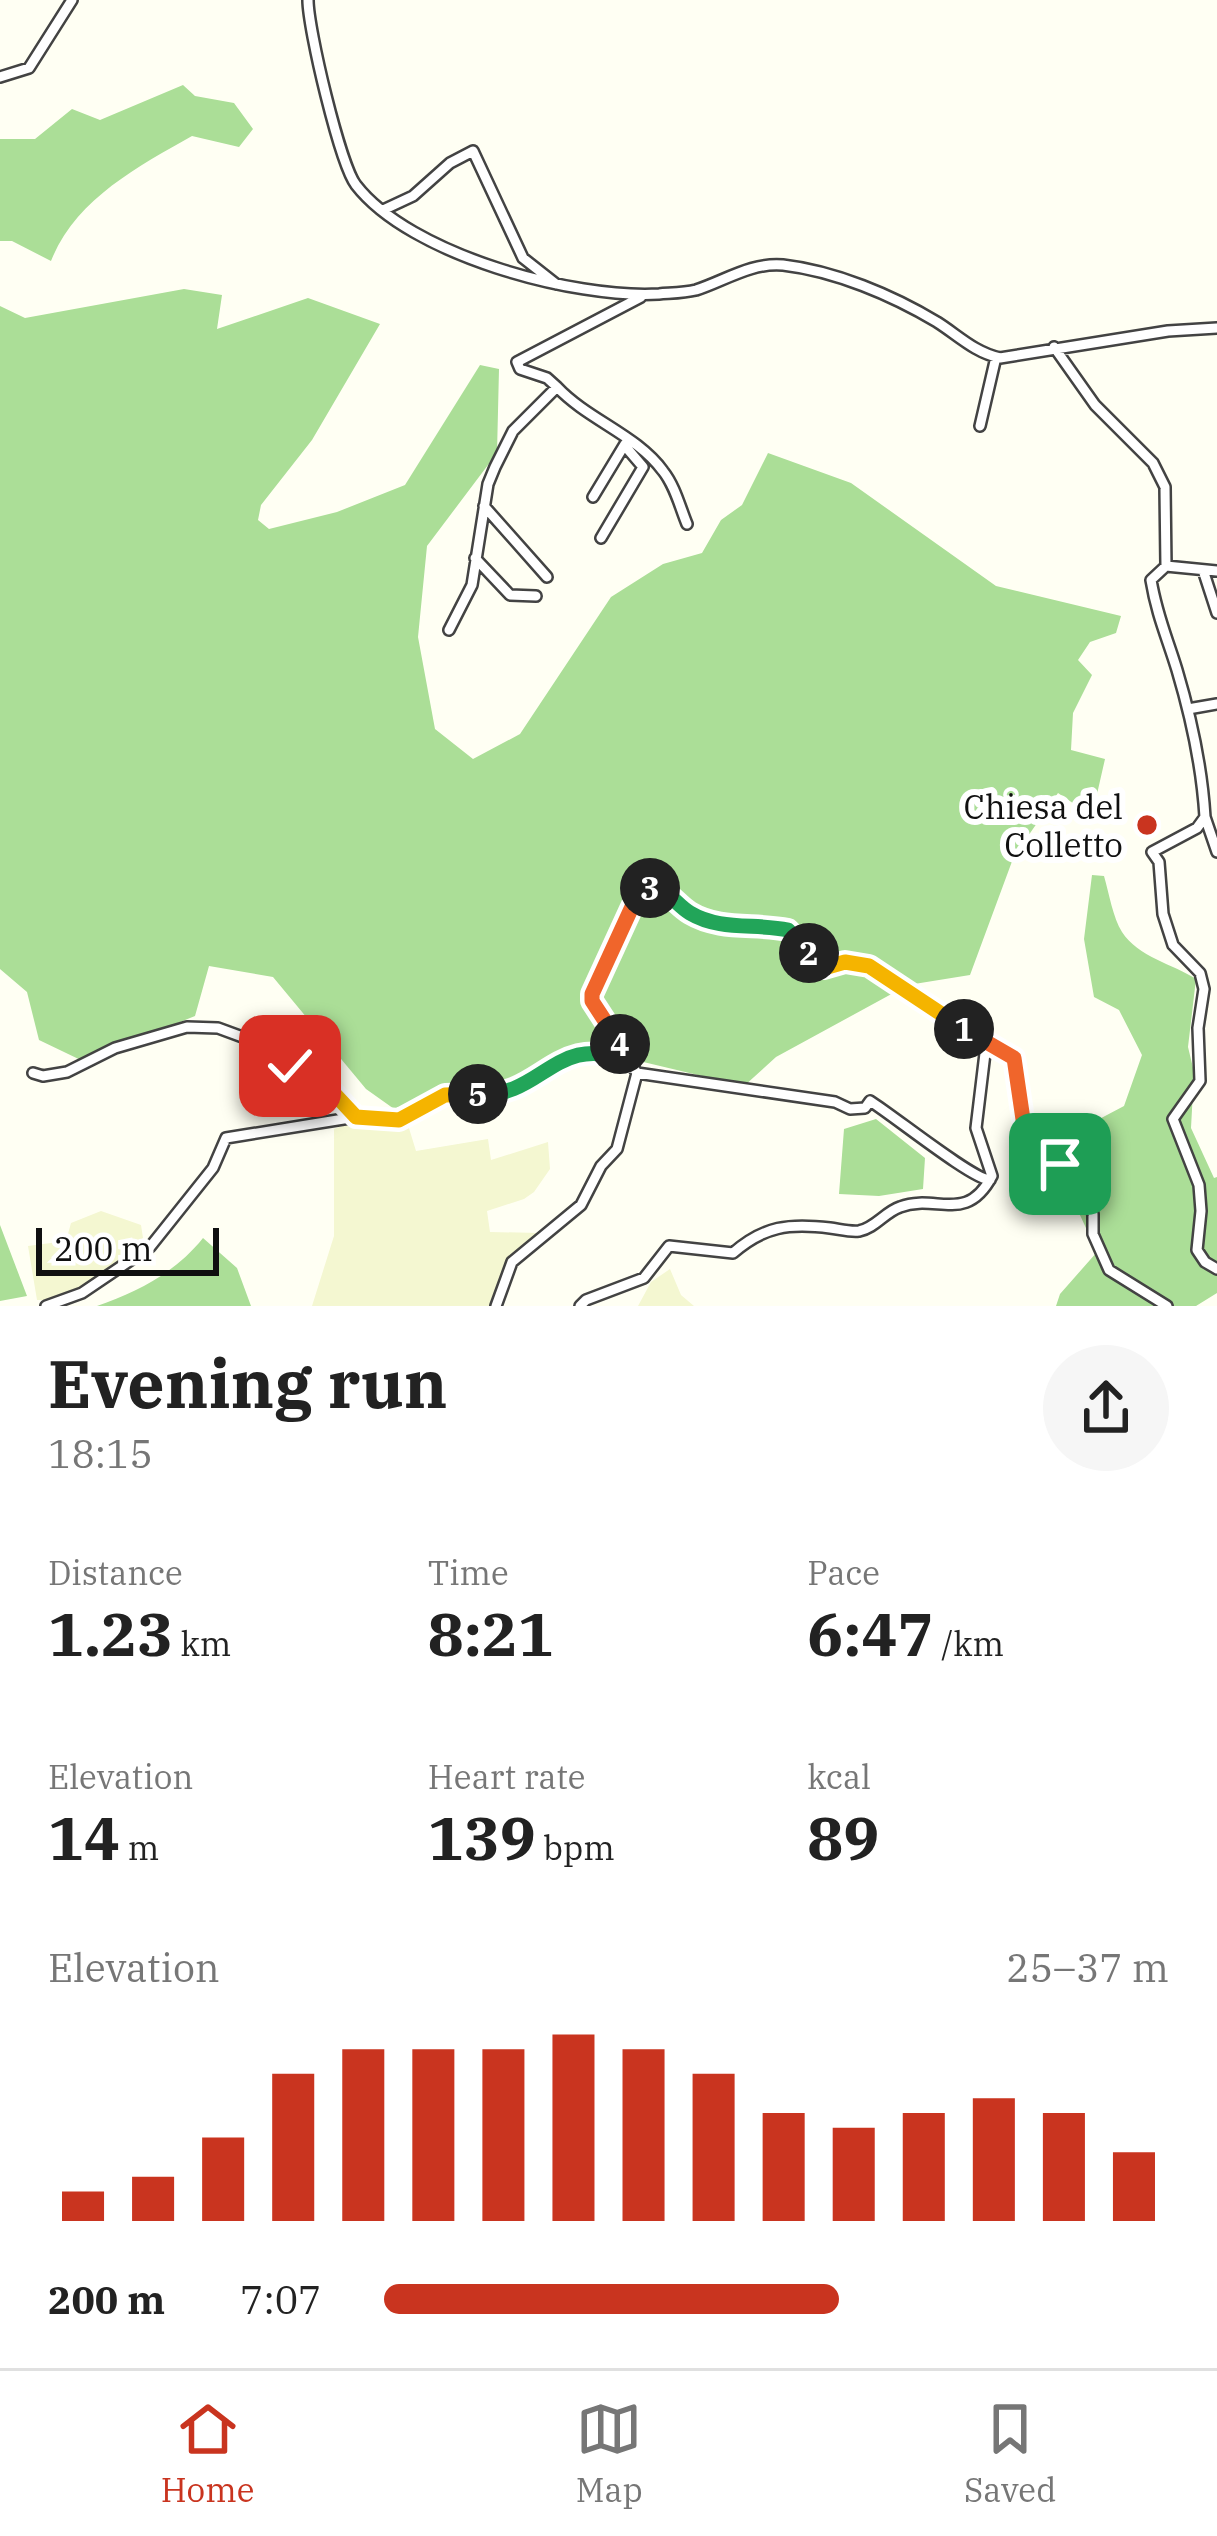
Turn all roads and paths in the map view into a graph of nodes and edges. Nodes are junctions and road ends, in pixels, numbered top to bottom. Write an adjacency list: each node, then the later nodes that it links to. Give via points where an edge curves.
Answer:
1 (72, 0): 3 (street, via 28,68)
2 (308, 0): 4 (street, via 343,160)
3 (0, 76)
4 (383, 210): 5 (street, via 469,258); 5 (street, via 473,151 523,258)
5 (561, 287): 6 (street)
6 (595, 293): 7 (street); 8 (street)
7 (646, 294): 8 (street); 11 (street, via 691,291 780,264 886,296)
8 (622, 306): 12 (street, via 520,358 520,369)
9 (1217, 328): 10 (street)
10 (1054, 347): 11 (street); 20 (street, via 1095,406 1153,463 1165,487)
11 (996, 357): 13 (street)
12 (557, 387): 14 (street); 16 (street, via 513,431)
13 (980, 426)
14 (625, 442): 15 (street); 17 (street, via 661,467); 18 (street, via 643,467)
15 (593, 497)
16 (484, 506): 19 (street); 23 (street)
17 (687, 524)
18 (601, 538)
19 (475, 558): 24 (street, via 510,595); 26 (street, via 472,585)
20 (1166, 566): 21 (street); 28 (street, via 1151,580 1157,622)
21 (1202, 570): 22 (street); 25 (street)
22 (1217, 571)
23 (548, 577)
24 (536, 596)
25 (1217, 614)
26 (449, 630)
27 (1217, 704): 28 (street)
28 (1188, 709): 29 (street)
29 (1205, 817): 30 (street); 37 (street, via 1153,852 1172,945 1203,980 1202,1071 1172,1119 1198,1184 1197,1250)
30 (1217, 852)
31 (986, 1045): 32 (street, via 869,966 824,968 788,930 728,926 691,914 651,887 637,896 592,994); 36 (street, via 976,1128); 41 (street, via 1014,1058 1025,1133 1076,1181 1109,1270)
32 (628, 1061): 33 (street); 35 (street, via 582,1052 500,1095 445,1095 399,1120)
33 (637, 1072): 36 (street, via 850,1109 869,1101 965,1171); 39 (street, via 616,1149 581,1205 512,1262)
34 (34, 1073): 35 (street, via 67,1072 187,1028 218,1028 272,1048)
35 (356, 1117): 38 (street, via 226,1138 213,1168 150,1247 82,1293)
36 (990, 1180): 40 (street, via 962,1204 900,1207 858,1231 765,1231 727,1254 669,1246 644,1278)
37 (1217, 1269)
38 (46, 1306)
39 (496, 1306)
40 (580, 1306)
41 (1167, 1306)

